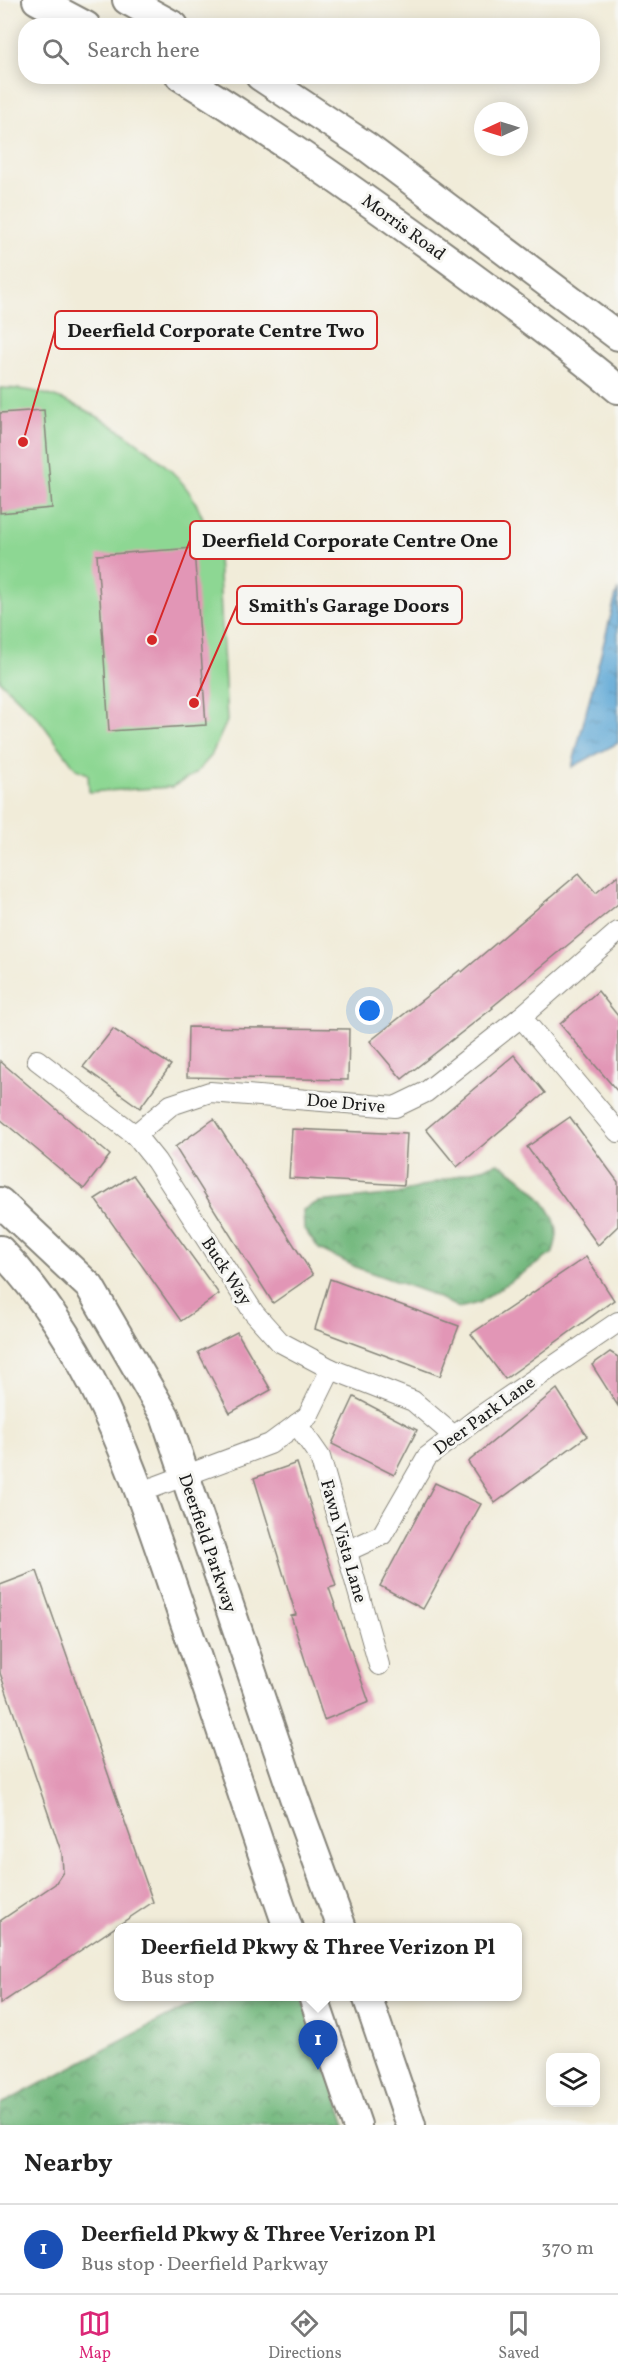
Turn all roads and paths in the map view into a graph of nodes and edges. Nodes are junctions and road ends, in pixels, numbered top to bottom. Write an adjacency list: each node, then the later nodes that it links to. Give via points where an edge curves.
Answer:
1 (37, 0): 3 (main road)
2 (127, 0): 4 (main road)
3 (71, 18)
4 (160, 18)
5 (193, 84): 8 (main road, Morris Road, via 337,178)
6 (272, 84): 7 (main road, via 367,147)
7 (618, 336)
8 (618, 389)
9 (618, 932): 10 (street, Doe Drive)
10 (521, 1017): 12 (street); 13 (street, Doe Drive, via 426,1092 395,1107 210,1092 171,1105)
11 (37, 1060): 13 (street, Buck Way)
12 (618, 1132)
13 (135, 1135): 17 (street, Buck Way, via 156,1161 254,1313 280,1342)
14 (0, 1202): 20 (main road, Deerfield Parkway, via 90,1287 165,1416)
15 (0, 1250): 21 (main road, via 39,1294 106,1406)
16 (618, 1322): 19 (street, Deer Park Lane)
17 (331, 1369): 18 (street, via 308,1416); 19 (street, Buck Way, via 413,1401)
18 (297, 1424): 20 (street, via 270,1444); 22 (street, Fawn Vista Lane, via 320,1457)
19 (454, 1436): 22 (street, Deer Park Lane, via 427,1457 382,1535)
20 (185, 1476): 21 (street); 25 (main road, Deerfield Parkway)
21 (141, 1492): 24 (main road)
22 (347, 1551): 23 (street, Fawn Vista Lane)
23 (379, 1665)
24 (286, 1923)
25 (340, 1923)
26 (315, 2001): 28 (main road)
27 (369, 2001): 29 (main road)
28 (357, 2125)
29 (411, 2125)

